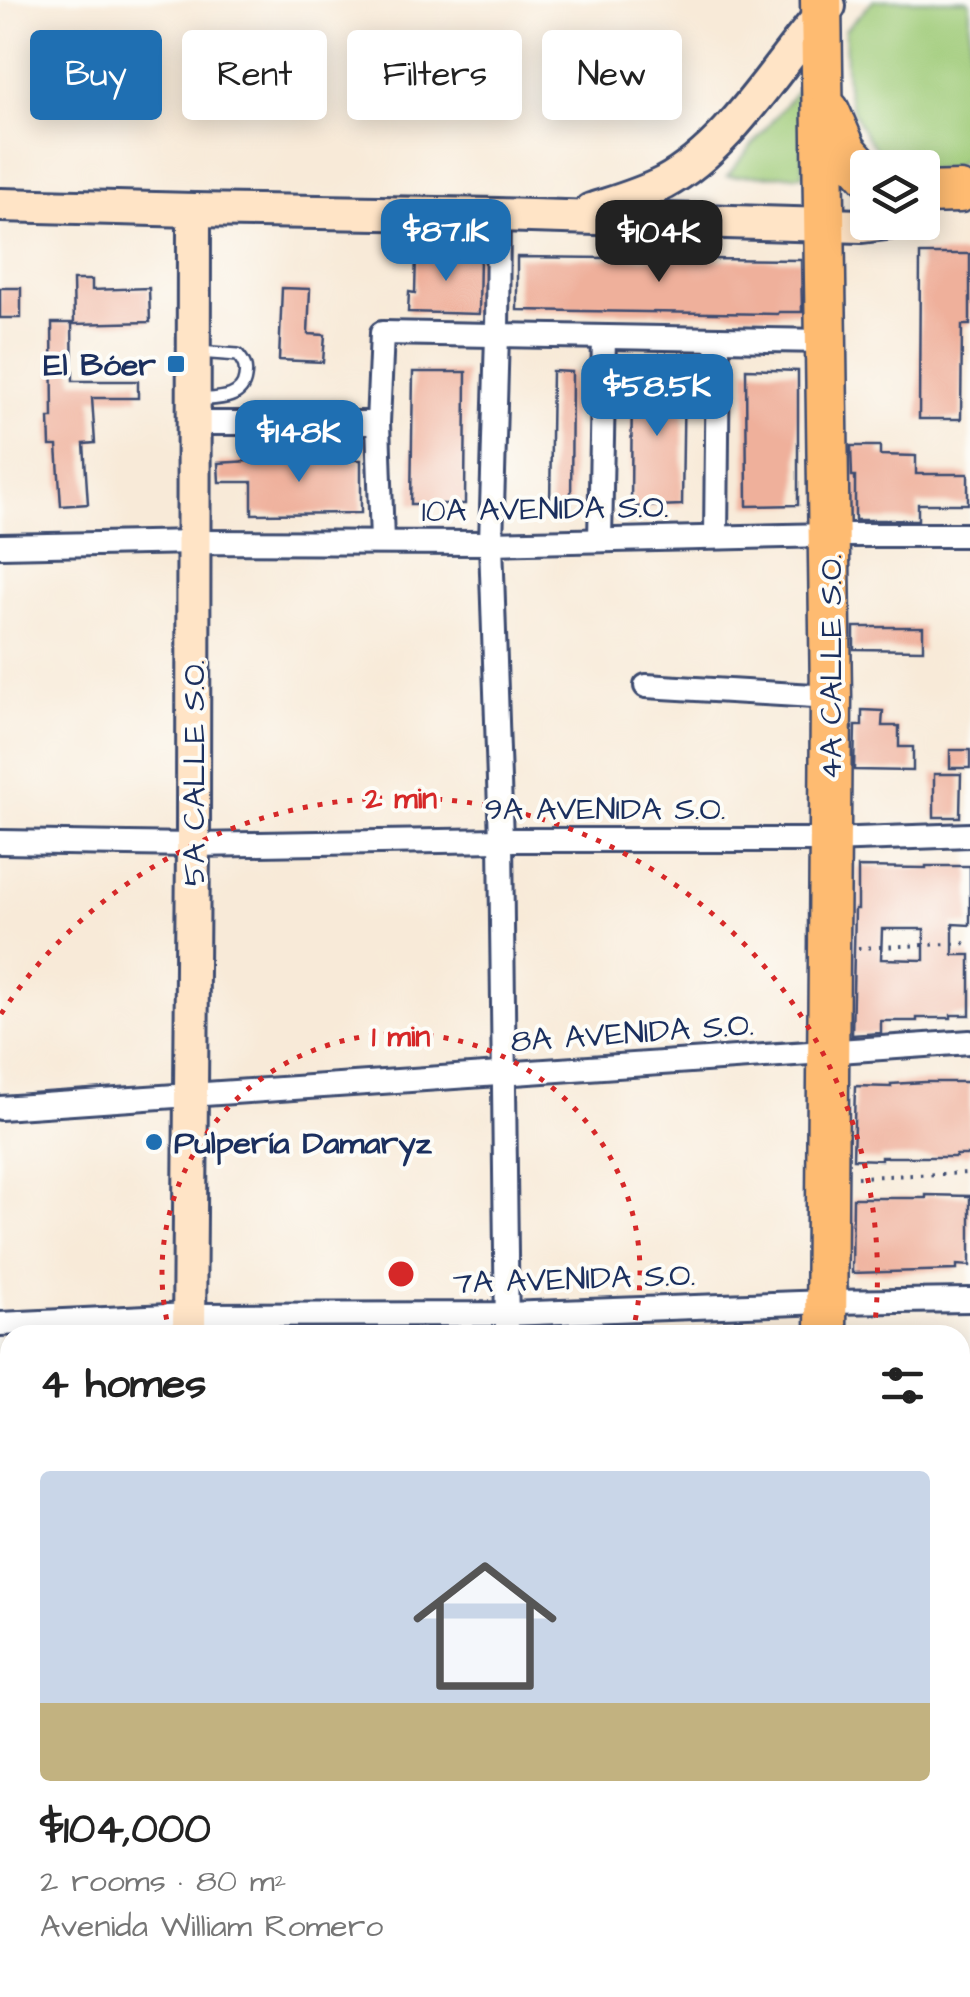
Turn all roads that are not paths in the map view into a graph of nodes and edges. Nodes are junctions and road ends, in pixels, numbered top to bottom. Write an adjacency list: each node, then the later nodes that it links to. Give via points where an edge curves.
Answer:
1 (826, 5): 2 (highway, 4A CALLE S.O.); 7 (main road, via 726,132 690,166 640,194)
2 (823, 93): 3 (highway); 8 (highway, 4A CALLE S.O.)
3 (850, 154)
4 (0, 205): 5 (main road)
5 (194, 210): 6 (main road); 14 (main road, 5A CALLE S.O.)
6 (498, 214): 7 (main road); 10 (street)
7 (542, 216): 8 (main road)
8 (825, 225): 9 (main road); 13 (highway, 4A CALLE S.O.)
9 (850, 226)
10 (497, 334): 11 (street); 16 (street, via 382,332); 23 (street)
11 (604, 337): 12 (street); 20 (street)
12 (718, 339): 13 (street); 19 (street)
13 (827, 341): 17 (highway, 4A CALLE S.O.)
14 (194, 352): 15 (main road, 5A CALLE S.O.); 15 (lane, via 238,354 246,370 239,392)
15 (194, 412): 16 (street); 21 (main road, 5A CALLE S.O.)
16 (378, 422): 22 (street)
17 (830, 535): 18 (street, 10A AVENIDA S.O.); 19 (street, 10A AVENIDA S.O.); 26 (highway, 4A CALLE S.O.)
18 (970, 535)
19 (716, 538): 20 (street, 10A AVENIDA S.O.)
20 (600, 540): 23 (street, 10A AVENIDA S.O.)
21 (194, 542): 22 (street, 10A AVENIDA S.O.); 24 (street, 10A AVENIDA S.O.); 31 (main road, 5A CALLE S.O.)
22 (382, 542): 23 (street, 10A AVENIDA S.O.)
23 (491, 543): 28 (street)
24 (0, 546)
25 (646, 686): 26 (street)
26 (831, 697): 29 (highway, 4A CALLE S.O.)
27 (970, 835): 29 (street, 9A AVENIDA S.O.)
28 (502, 840): 29 (street, 9A AVENIDA S.O.); 31 (street, 9A AVENIDA S.O.); 34 (street)
29 (830, 840): 33 (highway, 4A CALLE S.O.)
30 (0, 842): 31 (street, 9A AVENIDA S.O.)
31 (193, 845): 35 (main road, 5A CALLE S.O.)
32 (970, 1042): 33 (street, 8A AVENIDA S.O.)
33 (828, 1052): 34 (street, 8A AVENIDA S.O.); 38 (highway, 4A CALLE S.O.)
34 (503, 1074): 35 (street, 8A AVENIDA S.O.); 41 (street)
35 (192, 1095): 36 (street, 8A AVENIDA S.O.); 40 (main road, 5A CALLE S.O.)
36 (0, 1108)
37 (970, 1300): 38 (street, 7A AVENIDA S.O.)
38 (826, 1318): 41 (street, 7A AVENIDA S.O.)
39 (0, 1324): 40 (street, 7A AVENIDA S.O.)
40 (189, 1325): 41 (street, 7A AVENIDA S.O.)
41 (507, 1325)

